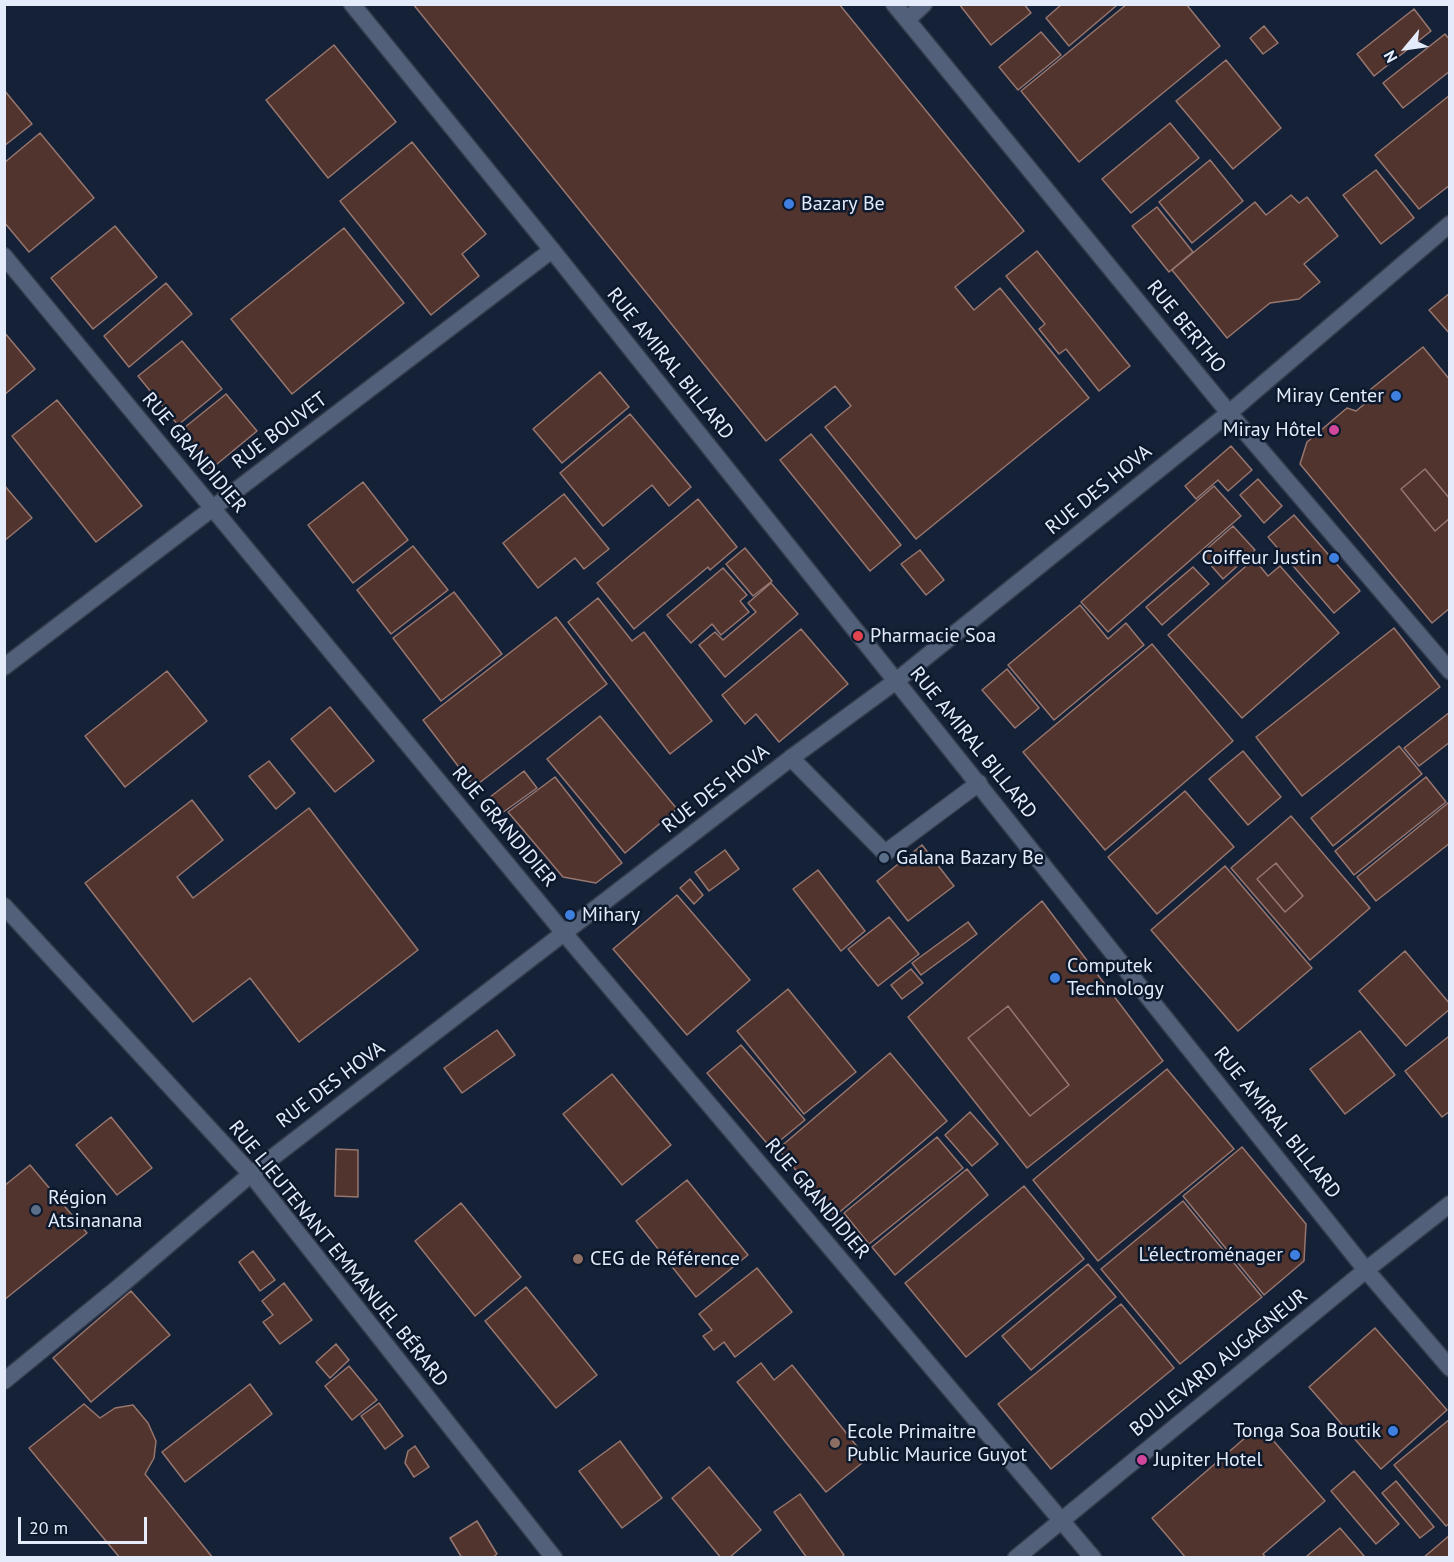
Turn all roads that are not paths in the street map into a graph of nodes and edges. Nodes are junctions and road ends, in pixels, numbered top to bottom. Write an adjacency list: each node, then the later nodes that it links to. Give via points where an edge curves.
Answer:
1 (352, 4): 6 (street, RUE AMIRAL BILLARD)
2 (894, 4): 4 (street, RUE BERTHO)
3 (924, 4): 4 (street)
4 (907, 20): 8 (street, RUE BERTHO)
5 (1449, 224): 8 (street, RUE DES HOVA)
6 (552, 250): 9 (street, RUE BOUVET); 12 (street, RUE AMIRAL BILLARD)
7 (4, 256): 9 (street, RUE GRANDIDIER)
8 (1229, 413): 11 (street, RUE BERTHO); 12 (street, RUE DES HOVA)
9 (213, 509): 10 (street, RUE BOUVET); 16 (street, RUE GRANDIDIER)
10 (4, 667)
11 (1449, 671)
12 (896, 681): 13 (street, RUE DES HOVA); 14 (street, RUE AMIRAL BILLARD)
13 (791, 758): 14 (street, via 885,853); 16 (street, RUE DES HOVA)
14 (978, 783): 19 (street, RUE AMIRAL BILLARD)
15 (4, 906): 17 (street, RUE LIEUTENANT EMMANUEL BÉRARD)
16 (564, 933): 17 (street, RUE DES HOVA); 22 (street, RUE GRANDIDIER)
17 (251, 1174): 21 (street, RUE DES HOVA); 23 (street, RUE LIEUTENANT EMMANUEL BÉRARD)
18 (1449, 1203): 19 (street, BOULEVARD AUGAGNEUR)
19 (1366, 1270): 20 (street, RUE AMIRAL BILLARD); 22 (street, BOULEVARD AUGAGNEUR)
20 (1449, 1368)
21 (4, 1381)
22 (1061, 1520): 24 (street, BOULEVARD AUGAGNEUR); 25 (street, RUE GRANDIDIER)
23 (554, 1557)
24 (1017, 1557)
25 (1093, 1557)

